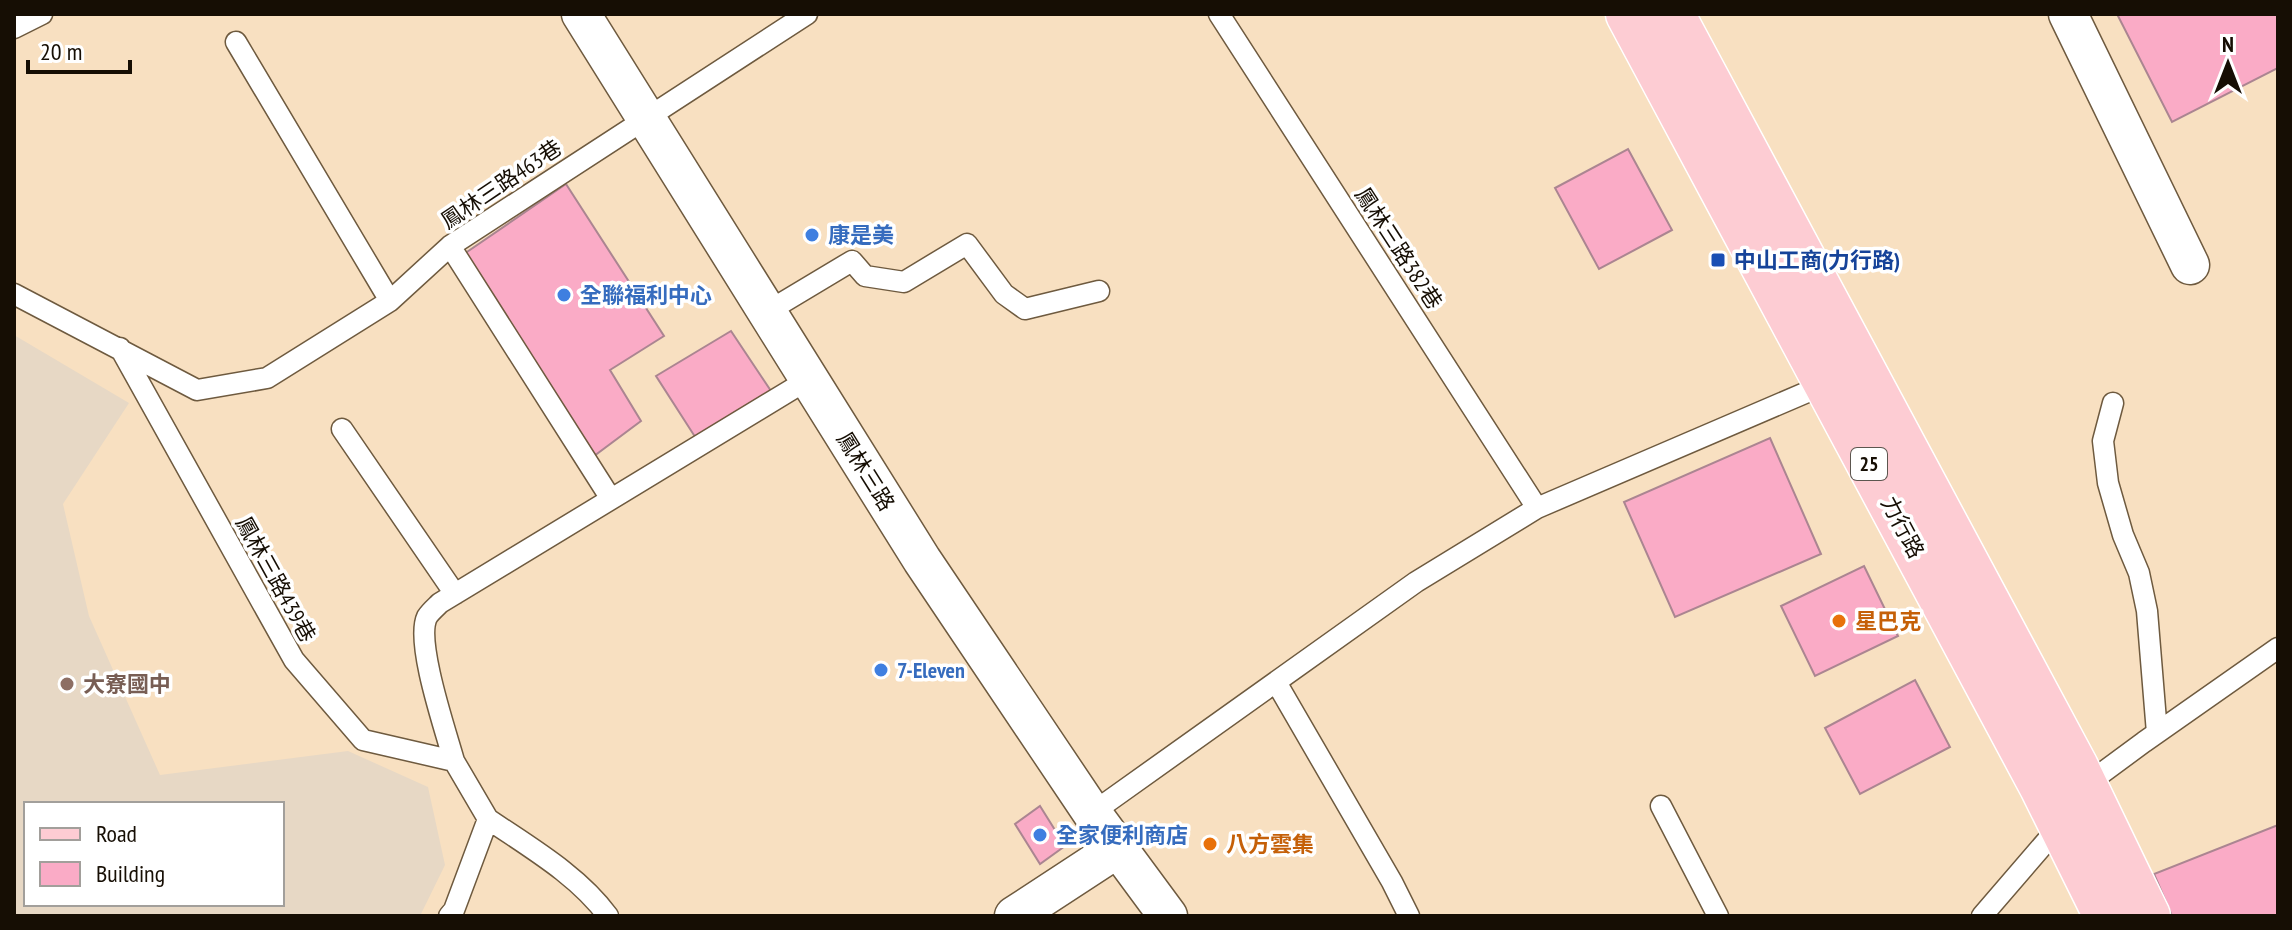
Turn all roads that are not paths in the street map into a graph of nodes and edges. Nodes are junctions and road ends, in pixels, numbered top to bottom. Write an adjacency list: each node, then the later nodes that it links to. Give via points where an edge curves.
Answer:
1 (42, 14): 8 (lane)
2 (581, 14): 10 (street, 鳳林三路)
3 (807, 14): 10 (lane, 鳳林三路463巷)
4 (1219, 14): 23 (lane, 鳳林三路382巷)
5 (1628, 14): 19 (main road, 力行路 / 25)
6 (1672, 14): 29 (main road, 力行路 / 25)
7 (2068, 14): 12 (street)
8 (14, 28)
9 (236, 42): 15 (lane)
10 (646, 117): 11 (lane, 鳳林三路463巷); 16 (street, 鳳林三路)
11 (450, 246): 15 (lane, 鳳林三路463巷); 22 (lane)
12 (2190, 265)
13 (1099, 291): 16 (lane, via 1025,309 1004,294 967,244 904,282 865,276 852,261)
14 (14, 294): 17 (lane, 鳳林三路463巷)
15 (390, 301): 17 (lane, 鳳林三路463巷, via 267,378 197,390)
16 (767, 312): 18 (street, 鳳林三路)
17 (120, 348): 28 (lane, 鳳林三路439巷, via 294,660 363,740)
18 (809, 379): 22 (lane); 31 (street, 鳳林三路, via 922,560)
19 (1826, 384): 23 (lane); 33 (main road, 力行路 / 25)
20 (2113, 403): 27 (lane, via 2103,441 2108,483 2147,611)
21 (342, 429): 24 (lane)
22 (611, 499): 24 (lane)
23 (1537, 508): 26 (lane, via 1416,582)
24 (455, 594): 28 (lane, via 428,617 423,635)
25 (2278, 648): 27 (lane)
26 (1276, 682): 31 (lane); 39 (lane)
27 (2157, 733): 29 (lane)
28 (454, 761): 32 (lane)
29 (2085, 784): 33 (lane); 43 (main road, 力行路 / 25)
30 (1661, 806): 40 (lane)
31 (1092, 813): 34 (street, 鳳林三路)
32 (488, 819): 35 (lane); 36 (lane, via 545,858)
33 (2062, 824): 41 (lane); 42 (main road, 力行路 / 25)
34 (1118, 848): 37 (street); 38 (street, 鳳林三路)
35 (449, 916)
36 (608, 916)
37 (1014, 916)
38 (1168, 916)
39 (1409, 916)
40 (1718, 916)
41 (1982, 916)
42 (2106, 916)
43 (2148, 916)

